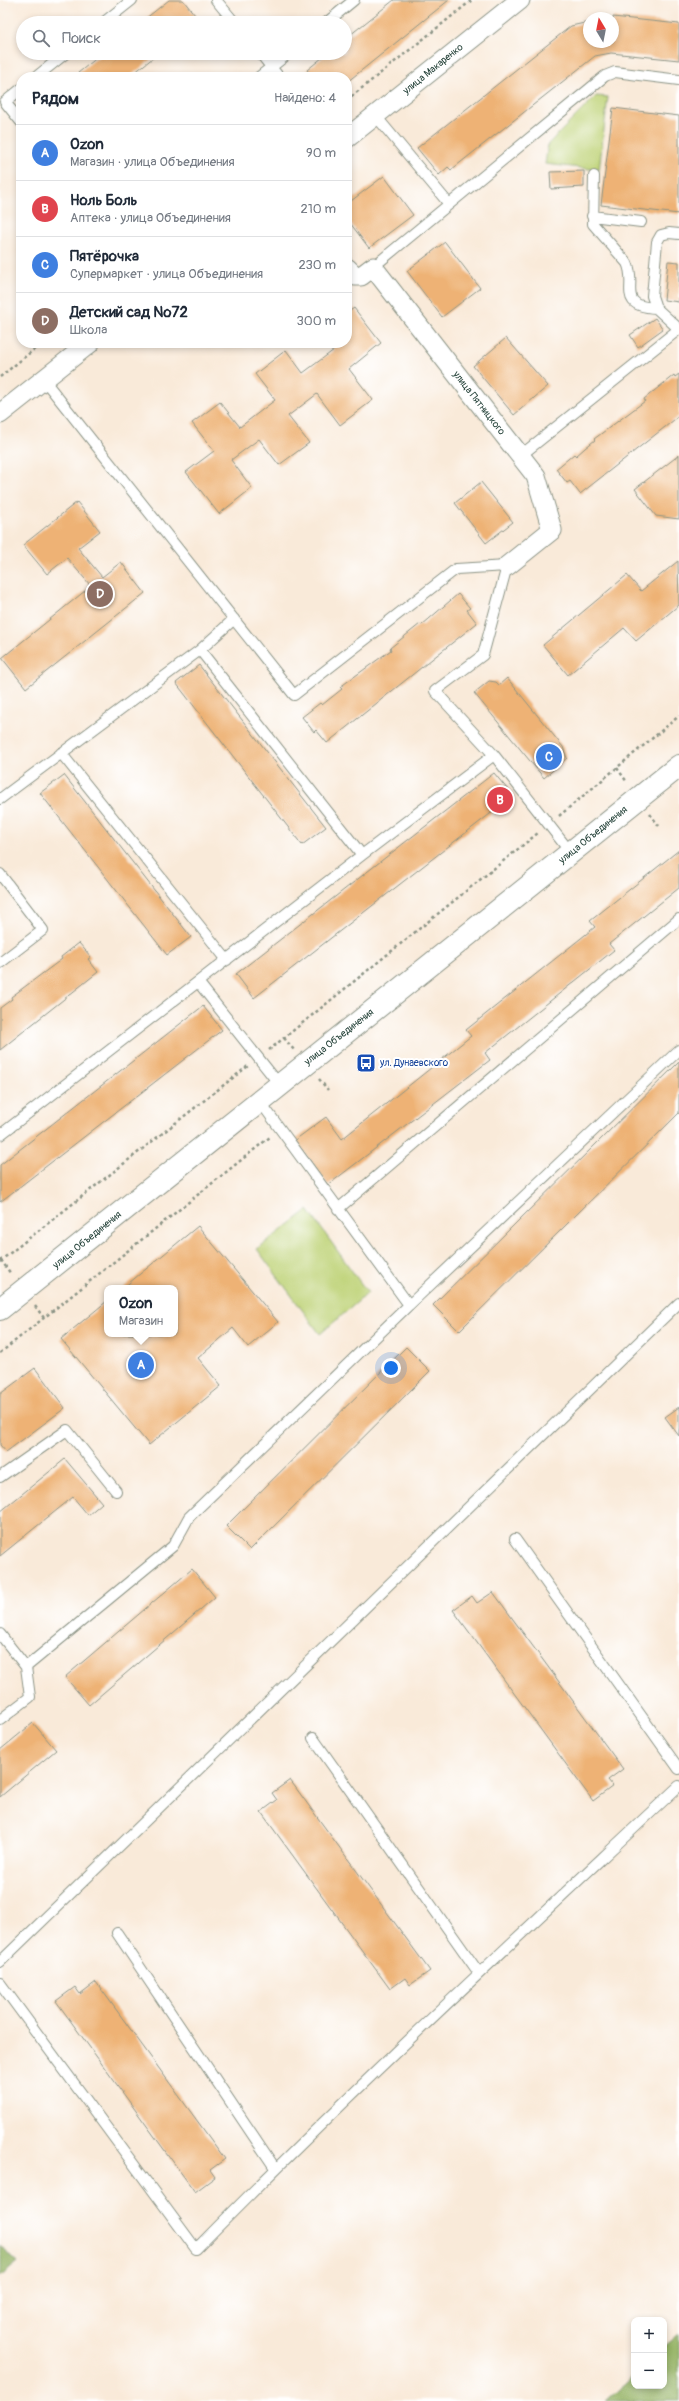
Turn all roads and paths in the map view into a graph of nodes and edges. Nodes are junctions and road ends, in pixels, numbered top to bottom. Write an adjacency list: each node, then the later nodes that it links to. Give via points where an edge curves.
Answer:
1 (132, 0): 6 (lane)
2 (216, 0): 7 (lane)
3 (354, 0): 8 (lane)
4 (472, 0): 18 (path)
5 (520, 0): 19 (street, улица Макаренко)
6 (112, 16)
7 (229, 16)
8 (335, 16)
9 (57, 60): 13 (lane)
10 (266, 60): 12 (lane)
11 (280, 60): 12 (lane)
12 (271, 67): 14 (lane); 15 (lane)
13 (42, 72)
14 (265, 72)
15 (275, 72)
16 (679, 80): 23 (lane, via 610,73)
17 (16, 93): 20 (lane, via 5,102)
18 (352, 96)
19 (375, 115): 21 (street, улица Макаренко); 23 (lane)
20 (16, 116)
21 (352, 134)
22 (594, 176): 24 (lane)
23 (449, 204): 27 (lane)
24 (592, 216): 25 (lane); 29 (lane, via 594,226 627,263 629,291 635,303 641,307)
25 (641, 222)
26 (679, 234): 29 (lane, via 661,235 657,242 652,296)
27 (373, 266): 28 (street, via 361,276); 36 (street, улица Пятницкого)
28 (352, 273)
29 (656, 308): 30 (lane)
30 (679, 329): 36 (lane)
31 (36, 348): 33 (path)
32 (84, 348): 34 (street)
33 (0, 377)
34 (44, 380): 35 (street); 38 (lane)
35 (0, 414)
36 (520, 456): 37 (street, улица Пятницкого, via 536,476 552,530)
37 (507, 566): 38 (lane, via 456,569 294,695); 42 (lane, via 483,655 434,691)
38 (234, 620): 39 (lane)
39 (200, 650): 41 (lane); 47 (lane)
40 (679, 716): 45 (path)
41 (61, 752): 44 (lane); 50 (lane)
42 (494, 755): 45 (lane); 47 (lane)
43 (679, 766): 46 (street, улица Объединения)
44 (0, 799)
45 (548, 825): 46 (lane); 54 (path)
46 (571, 853): 55 (street, улица Объединения)
47 (362, 855): 50 (lane)
48 (0, 874): 51 (lane, via 43,930)
49 (679, 919): 59 (lane)
50 (227, 960): 52 (lane)
51 (0, 963)
52 (198, 982): 54 (lane); 58 (lane)
53 (679, 1050): 63 (lane)
54 (258, 1059): 55 (lane); 60 (path)
55 (279, 1084): 56 (street, улица Объединения)
56 (259, 1100): 57 (lane); 61 (street, улица Объединения)
57 (280, 1128): 59 (lane); 64 (path)
58 (0, 1135)
59 (338, 1209): 63 (lane)
60 (0, 1261)
61 (2, 1304)
62 (679, 1304): 75 (lane)
63 (409, 1305): 69 (lane, via 189,1517 173,1546)
64 (0, 1353)
65 (0, 1477): 66 (lane, via 67,1430)
66 (116, 1491)
67 (514, 1539): 72 (lane)
68 (0, 1634): 69 (lane)
69 (26, 1667): 70 (lane, via 30,1697)
70 (0, 1720)
71 (314, 1738): 76 (lane)
72 (679, 1769)
73 (679, 1786): 76 (lane)
74 (117, 1933): 78 (lane)
75 (0, 1962)
76 (479, 1973): 78 (lane)
77 (0, 1983): 78 (lane, via 196,2249)
78 (275, 2168)

